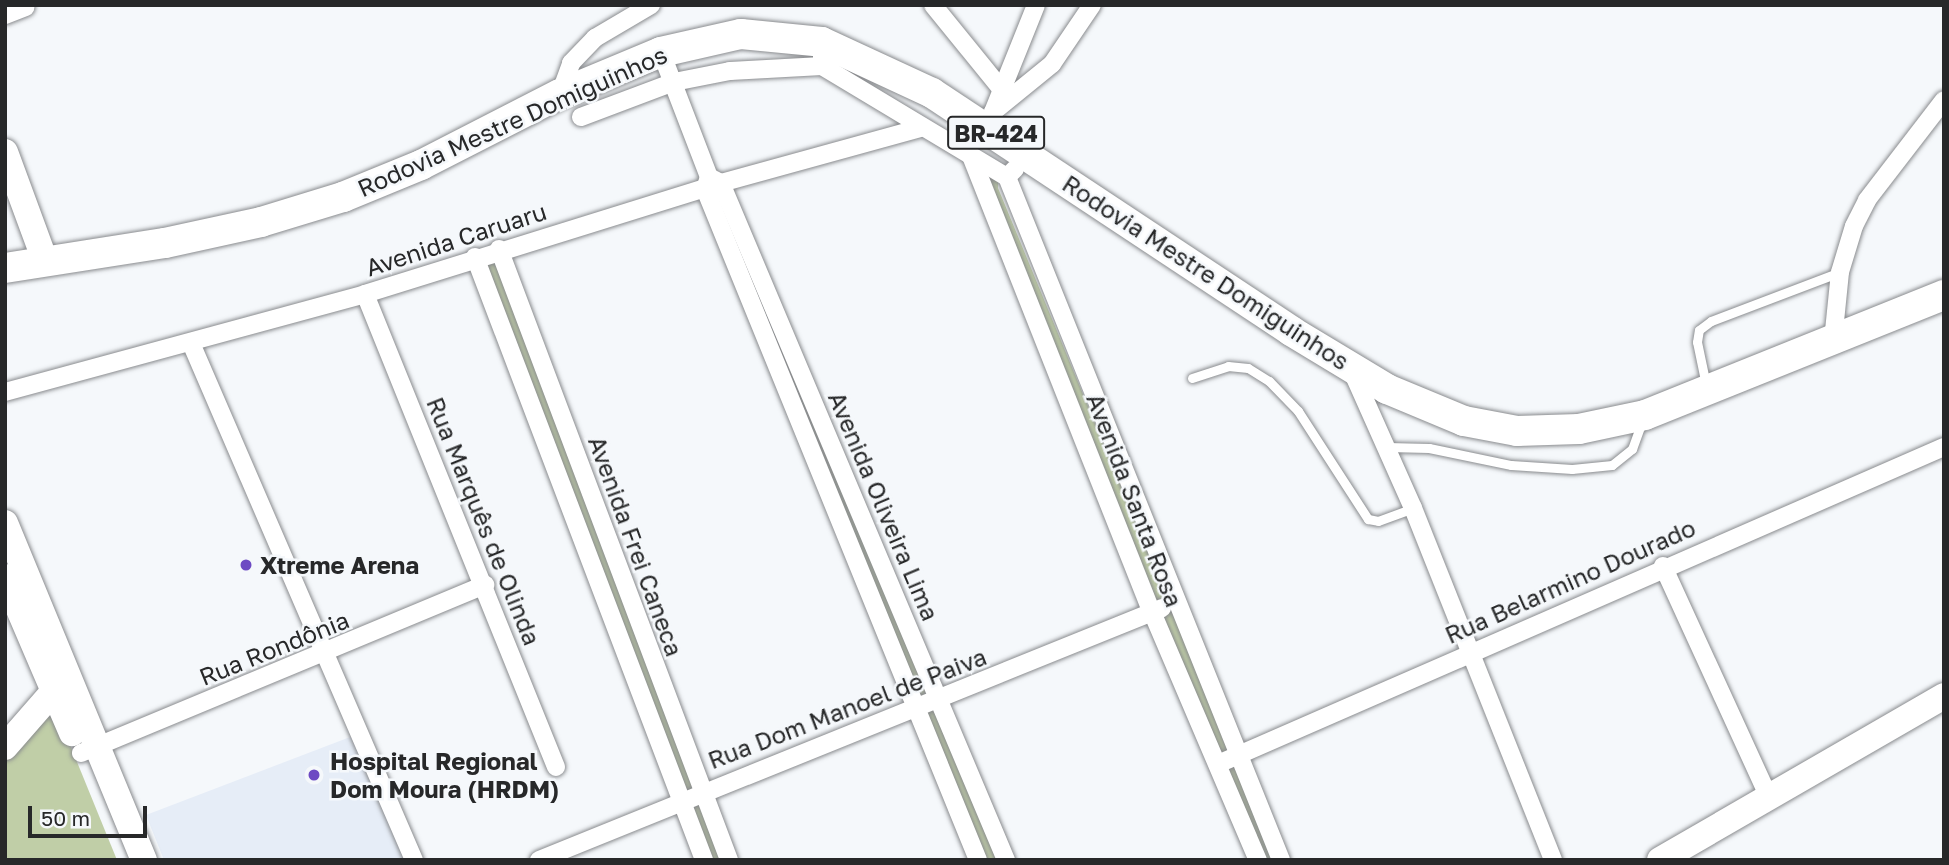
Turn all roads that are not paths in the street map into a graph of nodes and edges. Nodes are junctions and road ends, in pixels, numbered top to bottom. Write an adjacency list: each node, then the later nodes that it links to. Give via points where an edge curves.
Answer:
1 (651, 5): 11 (street, via 595,38 571,63)
2 (933, 5): 10 (street)
3 (1036, 5): 10 (street)
4 (1092, 5): 14 (street, via 1052,64)
5 (26, 7): 6 (street)
6 (5, 15)
7 (661, 52): 8 (main road, Rodovia Mestre Domiguinhos / BR-424, via 741,34); 9 (street, Avenida Oliveira Lima); 11 (main road, Rodovia Mestre Domiguinhos / BR-424)
8 (822, 54): 9 (street); 14 (main road, Rodovia Mestre Domiguinhos / BR-424, via 883,67); 15 (street)
9 (674, 82): 13 (street); 20 (street, Avenida Oliveira Lima)
10 (1003, 91): 14 (street)
11 (560, 94): 23 (main road, Rodovia Mestre Domiguinhos / BR-424, via 421,165 343,197 237,228)
12 (1944, 100): 24 (street, via 1867,200)
13 (581, 117)
14 (989, 119): 18 (main road, Rodovia Mestre Domiguinhos / BR-424)
15 (920, 128): 17 (street); 20 (street, Avenida Caruaru)
16 (5, 152): 23 (main road)
17 (971, 156): 19 (street); 46 (street, Avenida Santa Rosa)
18 (1031, 156): 19 (street); 31 (main road, Rodovia Mestre Domiguinhos / BR-424)
19 (1007, 177): 45 (street, Avenida Santa Rosa)
20 (712, 183): 21 (street, Avenida Caruaru); 27 (street, Avenida Oliveira Lima); 28 (street, Avenida Oliveira Lima)
21 (499, 249): 22 (street, Avenida Caruaru); 35 (street, Avenida Frei Caneca)
22 (475, 257): 25 (street, Avenida Caruaru); 37 (street, Avenida Frei Caneca)
23 (22, 261)
24 (1840, 272): 29 (street); 34 (lane, via 1711,321 1699,330 1697,342)
25 (365, 294): 30 (street, Avenida Caruaru); 44 (street, Rua Marquês de Olinda)
26 (1944, 295): 29 (main road, Rodovia Mestre Domiguinhos / BR-424)
27 (783, 329): 28 (street); 51 (street, Avenida Oliveira Lima)
28 (765, 335): 52 (street, Avenida Oliveira Lima)
29 (1833, 341): 34 (main road, Rodovia Mestre Domiguinhos / BR-424)
30 (191, 343): 33 (street, Avenida Caruaru); 48 (street)
31 (1350, 367): 36 (main road, Rodovia Mestre Domiguinhos / BR-424, via 1423,407 1517,431 1579,429); 38 (street)
32 (1192, 378): 40 (lane, via 1228,366 1248,368 1269,381 1298,411 1368,520 1378,521)
33 (5, 392)
34 (1708, 393): 36 (main road, Rodovia Mestre Domiguinhos / BR-424)
35 (559, 410): 37 (street); 58 (street, Avenida Frei Caneca)
36 (1645, 415): 38 (lane, via 1632,449 1612,465 1572,469 1511,466 1429,448)
37 (538, 418): 60 (street, Avenida Frei Caneca)
38 (1387, 447): 40 (street)
39 (1944, 447): 42 (street, Rua Belarmino Dourado)
40 (1413, 508): 47 (street)
41 (5, 523): 49 (main road)
42 (1663, 566): 47 (street, Rua Belarmino Dourado); 59 (street)
43 (5, 577): 49 (main road)
44 (485, 585): 48 (street, Rua Rondônia); 57 (street, Rua Marquês de Olinda)
45 (1174, 603): 46 (street, Rua Dom Manoel de Paiva); 55 (street, Avenida Santa Rosa)
46 (1152, 612): 51 (street, Rua Dom Manoel de Paiva); 56 (street, Avenida Santa Rosa)
47 (1471, 651): 55 (street, Rua Belarmino Dourado); 71 (street)
48 (328, 653): 54 (street, Rua Rondônia); 63 (street)
49 (61, 687): 53 (main road); 54 (main road)
50 (1944, 696): 59 (main road)
51 (941, 698): 52 (street, Rua Dom Manoel de Paiva); 68 (street, Avenida Oliveira Lima)
52 (916, 707): 58 (street, Rua Dom Manoel de Paiva); 67 (street, Avenida Oliveira Lima)
53 (5, 747)
54 (89, 750): 61 (main road); 62 (main road)
55 (1237, 755): 56 (street, Rua Belarmino Dourado); 70 (street, Avenida Santa Rosa)
56 (1219, 764): 69 (street, Avenida Santa Rosa)
57 (556, 767)
58 (702, 791): 60 (street, Rua Dom Manoel de Paiva); 66 (street, Avenida Frei Caneca)
59 (1769, 797): 72 (main road)
60 (680, 800): 64 (street, Rua Dom Manoel de Paiva); 65 (street, Avenida Frei Caneca)
61 (124, 860)
62 (144, 860)
63 (414, 860)
64 (539, 860)
65 (704, 860)
66 (729, 860)
67 (978, 860)
68 (1006, 860)
69 (1258, 860)
70 (1281, 860)
71 (1553, 860)
72 (1660, 860)

